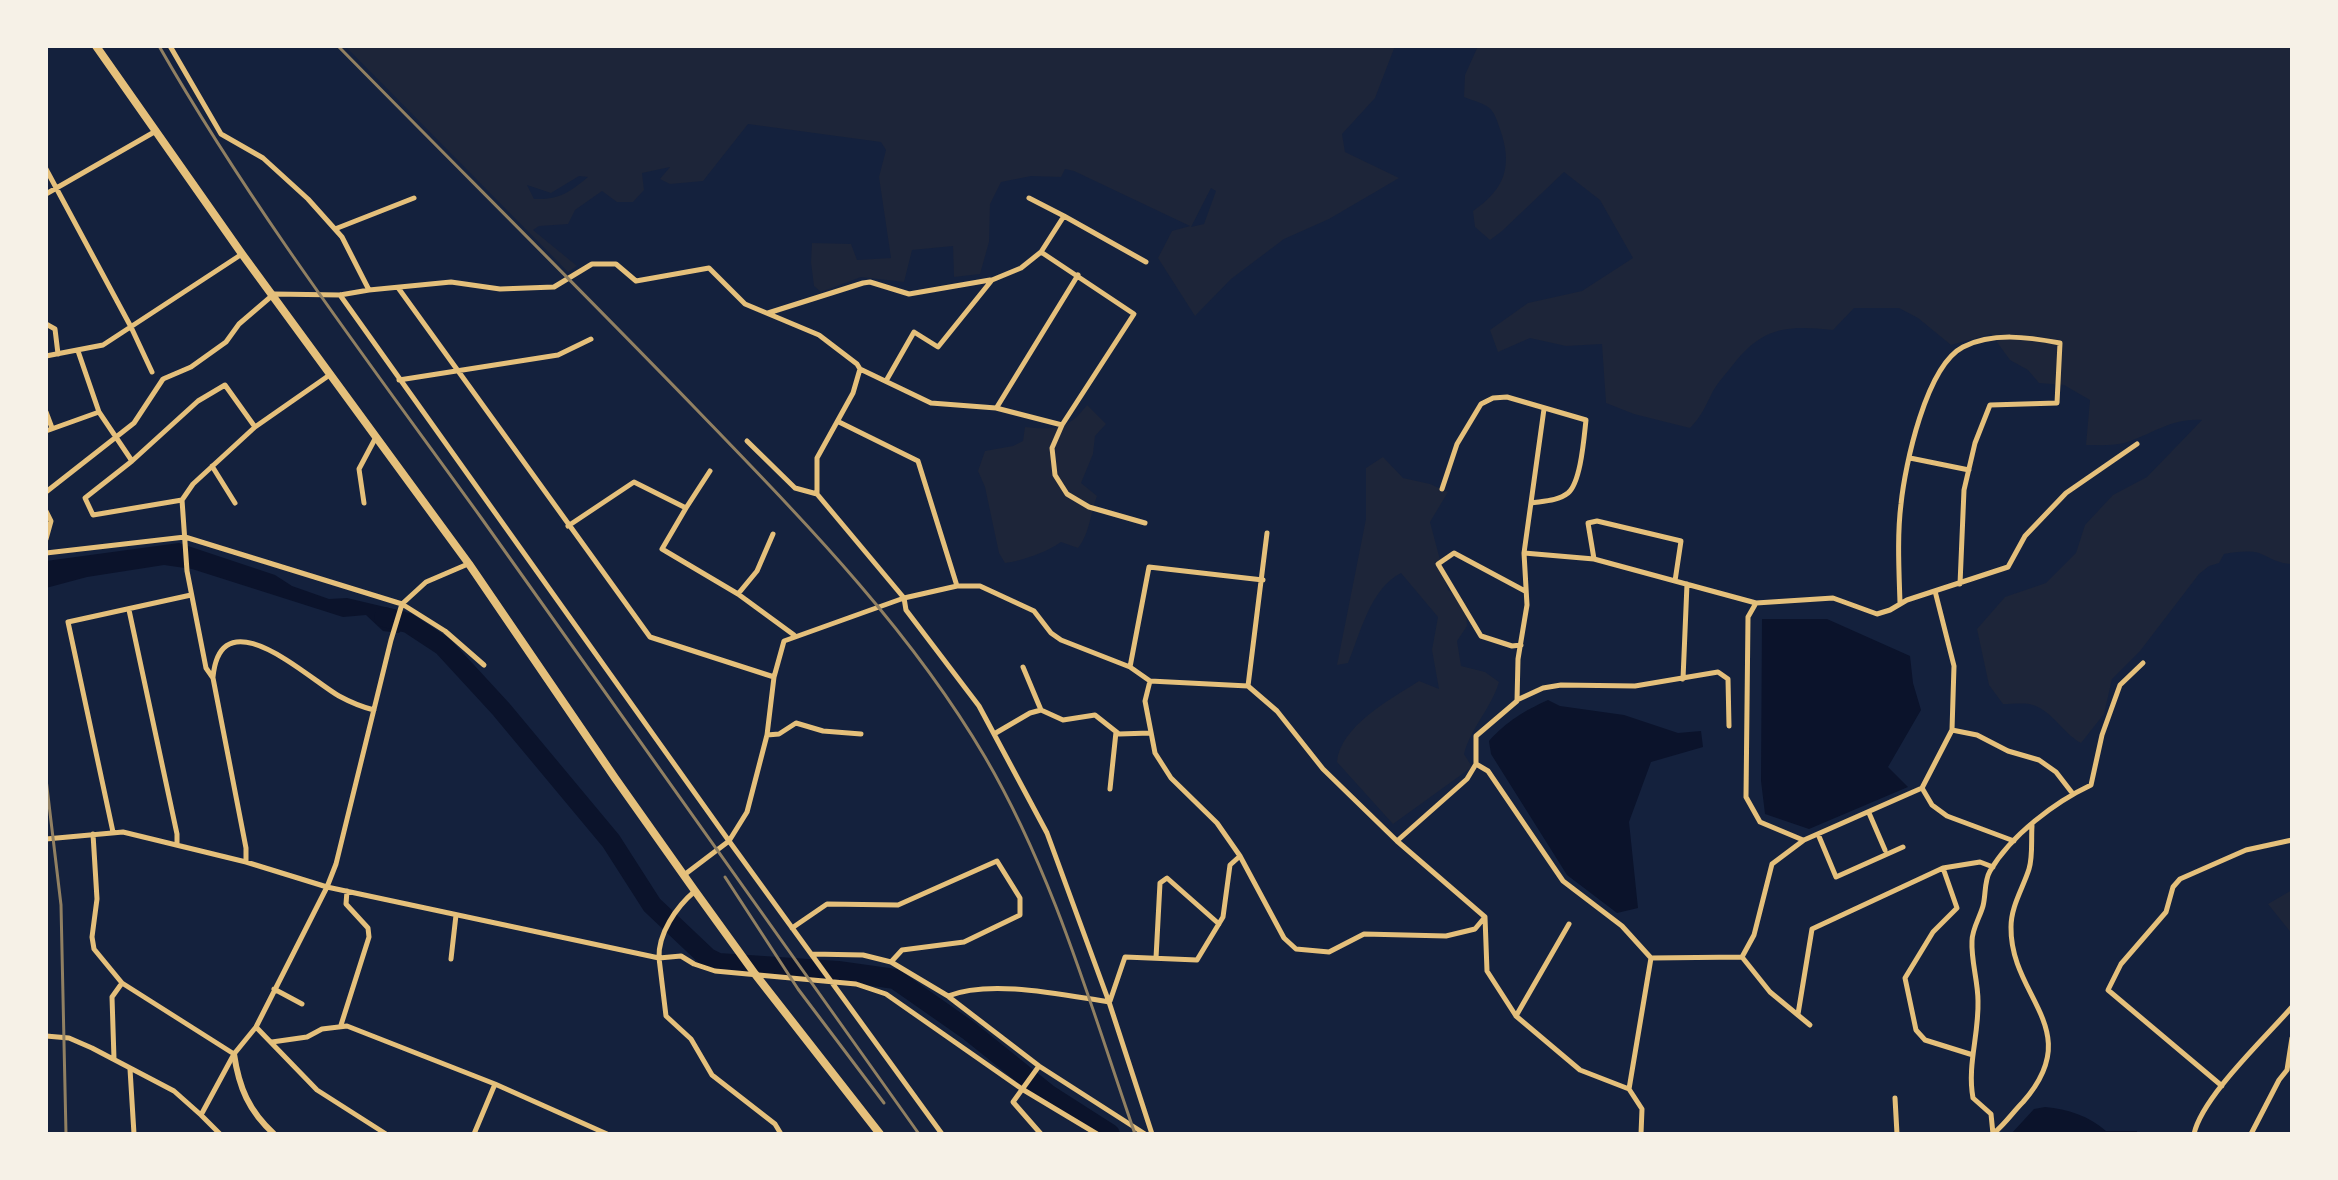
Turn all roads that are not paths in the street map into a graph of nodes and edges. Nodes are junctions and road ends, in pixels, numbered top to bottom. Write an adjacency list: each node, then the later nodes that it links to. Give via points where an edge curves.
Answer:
1 (96, 46): 3 (highway)
2 (170, 46): 10 (street, via 221,134 263,158)
3 (156, 131): 5 (street); 12 (highway)
4 (46, 169): 5 (street)
5 (55, 188): 6 (street); 22 (street)
6 (46, 194)
7 (414, 198): 10 (street)
8 (1029, 198): 9 (street)
9 (1064, 216): 11 (street); 13 (street)
10 (335, 229): 17 (street)
11 (1041, 252): 14 (street); 15 (street)
12 (242, 254): 18 (highway); 22 (street)
13 (1146, 262)
14 (1078, 275): 33 (street); 38 (street, via 1134,314)
15 (992, 280): 20 (street, via 909,294 863,283); 32 (street, via 938,347 914,332)
16 (399, 288): 17 (street); 20 (street, via 451,282 500,289 554,287 592,264 616,264 636,281 709,268 745,304); 28 (street)
17 (369, 290): 19 (street)
18 (274, 294): 19 (street); 30 (highway); 42 (street, via 226,342 163,379 134,423)
19 (340, 295): 31 (street)
20 (767, 314): 27 (street, via 819,335)
21 (46, 324): 25 (street, via 55,329)
22 (131, 327): 24 (street, via 103,345); 29 (street)
23 (591, 339): 28 (street, via 558,355)
24 (78, 351): 25 (street); 36 (street)
25 (58, 354): 26 (street)
26 (46, 356)
27 (860, 369): 32 (street); 37 (street)
28 (460, 370): 31 (street); 60 (street)
29 (152, 372)
30 (331, 374): 39 (street); 41 (highway)
31 (399, 380): 116 (street)
32 (886, 381): 33 (street, via 931,403)
33 (996, 408): 38 (street)
34 (1544, 409): 50 (street, via 1507,397 1481,404 1457,444); 56 (street); 56 (street, via 1586,420 1570,492)
35 (46, 412): 40 (street)
36 (99, 412): 40 (street); 42 (street)
37 (838, 422): 52 (street, via 817,458); 73 (street, via 918,461)
38 (1062, 425): 59 (street, via 1052,448 1055,475 1067,494 1089,507)
39 (255, 427): 46 (street, via 225,385 198,401); 47 (street)
40 (49, 430)
41 (376, 436): 55 (street, via 359,469); 68 (highway)
42 (115, 438): 46 (street); 51 (street)
43 (747, 441): 52 (street, via 795,488)
44 (2137, 444): 72 (street, via 2066,493 2025,536 2008,567)
45 (1910, 458): 48 (street); 48 (street, via 1927,393 1944,364 1962,348 2021,335 2060,343 2057,403 1990,405); 81 (street, via 1901,504)
46 (132, 461): 53 (street, via 85,498 93,515)
47 (212, 466): 53 (street); 54 (street)
48 (1969, 470): 72 (street)
49 (710, 471): 57 (street)
50 (1442, 489)
51 (46, 492)
52 (817, 494): 78 (street)
53 (182, 500): 64 (street)
54 (235, 503)
55 (364, 503)
56 (1531, 503): 66 (street)
57 (686, 508): 60 (street, via 634,482); 76 (street, via 662,549)
58 (46, 511): 63 (street, via 51,521)
59 (1145, 523)
60 (568, 526): 89 (street, via 650,637)
61 (1267, 533): 69 (street)
62 (773, 534): 76 (street, via 757,571)
63 (46, 539)
64 (184, 540): 65 (street); 77 (street); 80 (street)
65 (46, 553)
66 (1524, 553): 67 (street); 75 (street)
67 (1594, 559): 70 (street); 70 (street, via 1588,523 1597,521 1681,541)
68 (469, 564): 80 (street, via 426,582); 126 (highway)
69 (1263, 580): 88 (street, via 1149,567); 93 (street)
70 (1675, 581): 71 (street)
71 (1687, 584): 79 (street); 91 (street)
72 (1960, 584): 74 (street)
73 (957, 586): 78 (street); 88 (street, via 980,586 1019,602 1061,640)
74 (1935, 591): 81 (street); 98 (street, via 1954,666)
75 (1526, 592): 84 (street); 84 (street, via 1454,553 1438,564 1481,636)
76 (738, 594): 83 (street)
77 (191, 595): 82 (street); 90 (street, via 206,668)
78 (904, 598): 83 (street); 102 (street, via 906,610)
79 (1756, 603): 81 (street, via 1833,598 1877,614); 114 (street, via 1748,617 1746,797 1760,822)
80 (402, 604): 86 (street, via 445,631); 95 (street)
81 (1900, 604)
82 (129, 610): 110 (street, via 68,622); 119 (street)
83 (795, 636): 89 (street, via 784,641)
84 (1521, 645): 94 (street)
85 (2143, 663): 107 (street, via 2120,685 2091,785)
86 (484, 665)
87 (1023, 667): 96 (street)
88 (1130, 667): 92 (street)
89 (774, 677): 103 (street)
90 (213, 678): 95 (street, via 214,663 225,648 252,642 339,696); 123 (street)
91 (1683, 679): 94 (street, via 1635,686 1561,685); 97 (street, via 1718,672 1728,679)
92 (1150, 681): 93 (street); 100 (street, via 1145,701)
93 (1248, 686): 117 (street)
94 (1517, 701): 104 (street, via 1476,736)
95 (374, 710): 127 (street)
96 (1041, 710): 99 (street, via 1063,720 1095,715); 102 (street)
97 (1729, 726)
98 (1952, 730): 105 (street); 107 (street, via 2039,760)
99 (1116, 731): 100 (street); 106 (street)
100 (1150, 733): 122 (street, via 1171,778 1217,823)
101 (861, 734): 103 (street, via 796,723)
102 (994, 734): 146 (street, via 1047,833)
103 (767, 735): 116 (street, via 747,812)
104 (1476, 764): 117 (street, via 1467,779); 139 (street, via 1488,771 1563,881 1622,926)
105 (1922, 788): 108 (street); 118 (street, via 1947,816)
106 (1110, 789)
107 (2073, 794): 109 (street)
108 (1869, 813): 112 (street); 121 (street)
109 (2032, 825): 118 (street); 170 (street, via 2030,865 2010,928 2044,1021 2048,1061 2036,1087)
110 (113, 832): 111 (street); 119 (street)
111 (93, 834): 113 (street); 143 (street, via 94,949)
112 (1818, 834): 114 (street); 120 (street, via 1836,877)
113 (46, 839)
114 (1804, 840): 136 (street, via 1772,864 1754,935)
115 (2292, 840): 165 (street, via 2246,850 2180,879 2166,912 2121,964 2108,990)
116 (729, 841): 126 (street); 134 (street)
117 (1397, 841): 131 (street)
118 (2014, 841): 124 (street)
119 (177, 845): 123 (street)
120 (1903, 847)
121 (1885, 850)
122 (1240, 856): 131 (street, via 1284,938 1296,949 1329,952 1364,934 1446,936 1475,929); 132 (street, via 1230,865)
123 (246, 862): 127 (street)
124 (1993, 867): 125 (street, via 1980,862); 158 (street, via 1972,939 1978,1001)
125 (1943, 868): 149 (street, via 1812,929); 158 (street, via 1957,908 1933,932 1905,978 1916,1030 1925,1040)
126 (684, 875): 129 (highway)
127 (327, 887): 128 (street); 144 (street)
128 (347, 891): 130 (street); 151 (street, via 346,904 368,928 369,937)
129 (695, 891): 137 (street, via 658,942); 142 (highway)
130 (456, 915): 137 (street); 140 (street)
131 (1485, 917): 150 (street, via 1487,971)
132 (1219, 924): 138 (street, via 1197,960); 138 (street, via 1167,878 1160,883)
133 (1569, 924): 150 (street)
134 (792, 928): 135 (street); 141 (street, via 827,904 898,905 997,861 1020,898 1020,915 964,942 902,950)
135 (815, 956): 141 (street, via 863,955); 179 (street)
136 (1742, 957): 139 (street); 149 (street, via 1770,992)
137 (659, 958): 142 (street, via 681,956 715,971); 177 (street, via 666,1016 691,1039 712,1075)
138 (1156, 958): 146 (street, via 1125,957)
139 (1651, 958): 167 (street)
140 (451, 959)
141 (891, 962): 145 (street)
142 (756, 975): 166 (street, via 856,984 886,994); 178 (highway)
143 (122, 983): 157 (street); 159 (street, via 112,997)
144 (274, 989): 147 (street); 153 (street)
145 (948, 996): 146 (street, via 968,989 1033,991); 161 (street)
146 (1109, 1002): 183 (street)
147 (302, 1004)
148 (2292, 1007): 165 (street)
149 (1798, 1014): 152 (street)
150 (1516, 1016): 167 (street, via 1580,1070)
151 (341, 1025): 156 (street); 164 (street)
152 (1810, 1025)
153 (256, 1027): 156 (street); 157 (street)
154 (46, 1036): 159 (street, via 69,1038)
155 (2292, 1038): 162 (street)
156 (272, 1042): 174 (street, via 317,1090)
157 (234, 1054): 169 (street); 173 (street, via 244,1097)
158 (1973, 1055): 170 (street, via 1973,1098 1991,1114)
159 (114, 1060): 160 (street)
160 (130, 1068): 169 (street, via 174,1091); 171 (street)
161 (1037, 1068): 166 (street); 182 (street)
162 (2285, 1072): 163 (street); 187 (street)
163 (2292, 1076)
164 (495, 1084): 175 (street); 176 (street)
165 (2222, 1086): 186 (street, via 2197,1120)
166 (1024, 1087): 180 (street, via 1013,1102); 181 (street)
167 (1629, 1089): 184 (street, via 1642,1109)
168 (1895, 1098): 185 (street)
169 (201, 1115): 172 (street)
170 (1993, 1133)
171 (134, 1134)
172 (220, 1134)
173 (274, 1134)
174 (386, 1134)
175 (474, 1134)
176 (607, 1134)
177 (781, 1134)
178 (880, 1134)
179 (942, 1134)
180 (1041, 1134)
181 (1097, 1134)
182 (1145, 1134)
183 (1152, 1134)
184 (1641, 1134)
185 (1897, 1134)
186 (2194, 1134)
187 (2251, 1134)

